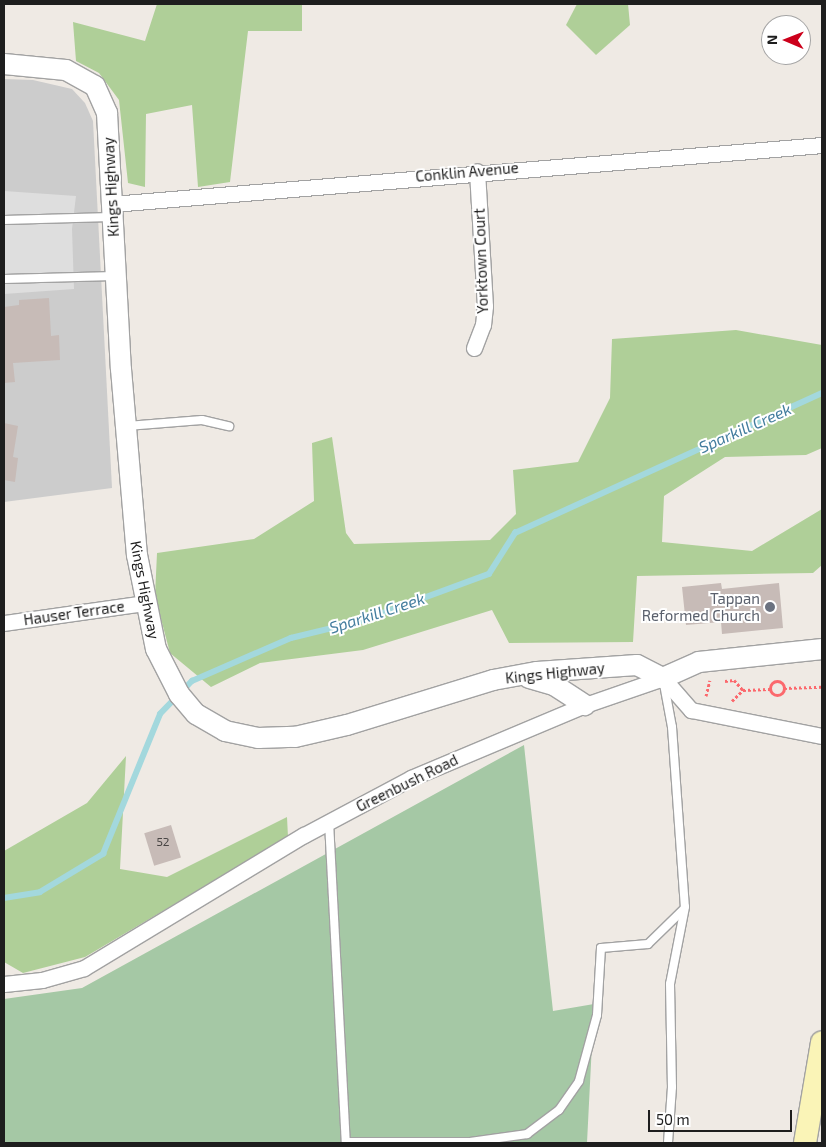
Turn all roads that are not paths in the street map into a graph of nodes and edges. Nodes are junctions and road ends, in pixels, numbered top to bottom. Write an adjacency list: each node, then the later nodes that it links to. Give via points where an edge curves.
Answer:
1 (4, 64): 4 (street, Kings Highway, via 66,70 95,86 107,113)
2 (822, 145): 3 (street, Conklin Avenue)
3 (477, 171): 4 (street, Conklin Avenue); 8 (street, Yorktown Court, via 486,306 483,326)
4 (113, 210): 5 (lane); 6 (street, Kings Highway)
5 (4, 220)
6 (117, 276): 7 (lane); 9 (street, Kings Highway)
7 (4, 279)
8 (474, 348)
9 (125, 426): 10 (lane, via 202,420); 11 (street, Kings Highway, via 131,509)
10 (229, 426)
11 (144, 603): 12 (street, Hauser Terrace); 14 (street, Kings Highway, via 156,649 179,694 196,714 225,731 258,738 295,737 347,725 493,680)
12 (4, 623)
13 (822, 649): 15 (street, via 699,662)
14 (518, 676): 15 (street, Kings Highway, via 636,665); 16 (street, via 554,685)
15 (663, 678): 16 (street, Greenbush Road); 17 (street, via 691,710); 19 (lane, via 672,727)
16 (584, 705): 18 (street, Greenbush Road, via 411,778)
17 (822, 736)
18 (329, 822): 19 (lane, via 346,1142 470,1142 527,1134 559,1110 579,1081 597,1015 601,948 648,944); 20 (street, Greenbush Road, via 84,968 42,980)
19 (684, 909): 22 (lane, via 670,984 672,1087)
20 (4, 984)
21 (822, 1042): 23 (main road)
22 (668, 1143)
23 (805, 1143)

